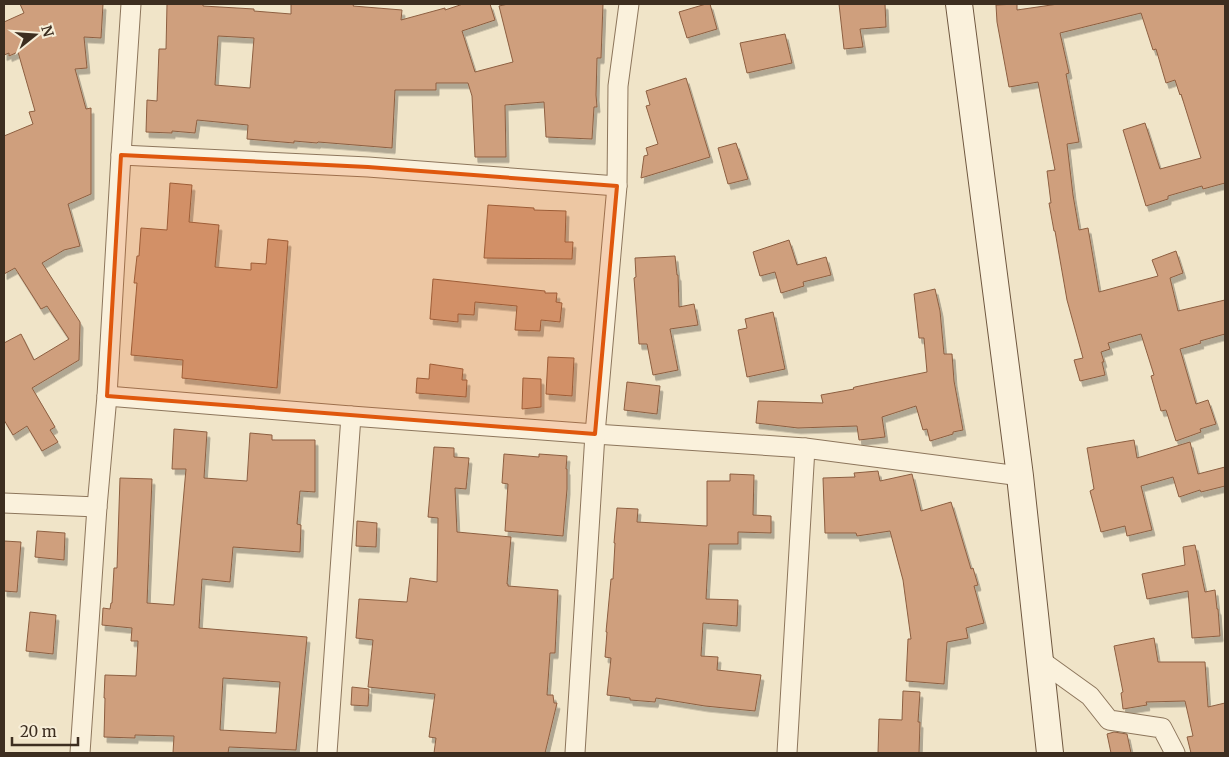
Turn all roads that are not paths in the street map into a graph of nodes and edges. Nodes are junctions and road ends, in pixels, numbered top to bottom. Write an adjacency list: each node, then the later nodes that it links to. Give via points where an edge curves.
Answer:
1 (131, 4): 4 (street)
2 (629, 4): 5 (street, via 618,86)
3 (959, 4): 10 (street)
4 (121, 156): 5 (street, via 368,167); 6 (street)
5 (617, 186): 8 (street)
6 (107, 396): 7 (street); 12 (street)
7 (351, 416): 8 (street); 15 (street)
8 (596, 434): 9 (street); 16 (street)
9 (806, 448): 10 (street); 17 (street)
10 (1020, 476): 13 (street)
11 (4, 503): 12 (street)
12 (97, 507): 14 (street)
13 (1040, 660): 18 (street); 19 (street, via 1090,696 1109,720 1162,728)
14 (80, 753)
15 (327, 753)
16 (575, 753)
17 (787, 753)
18 (1050, 753)
19 (1175, 753)

